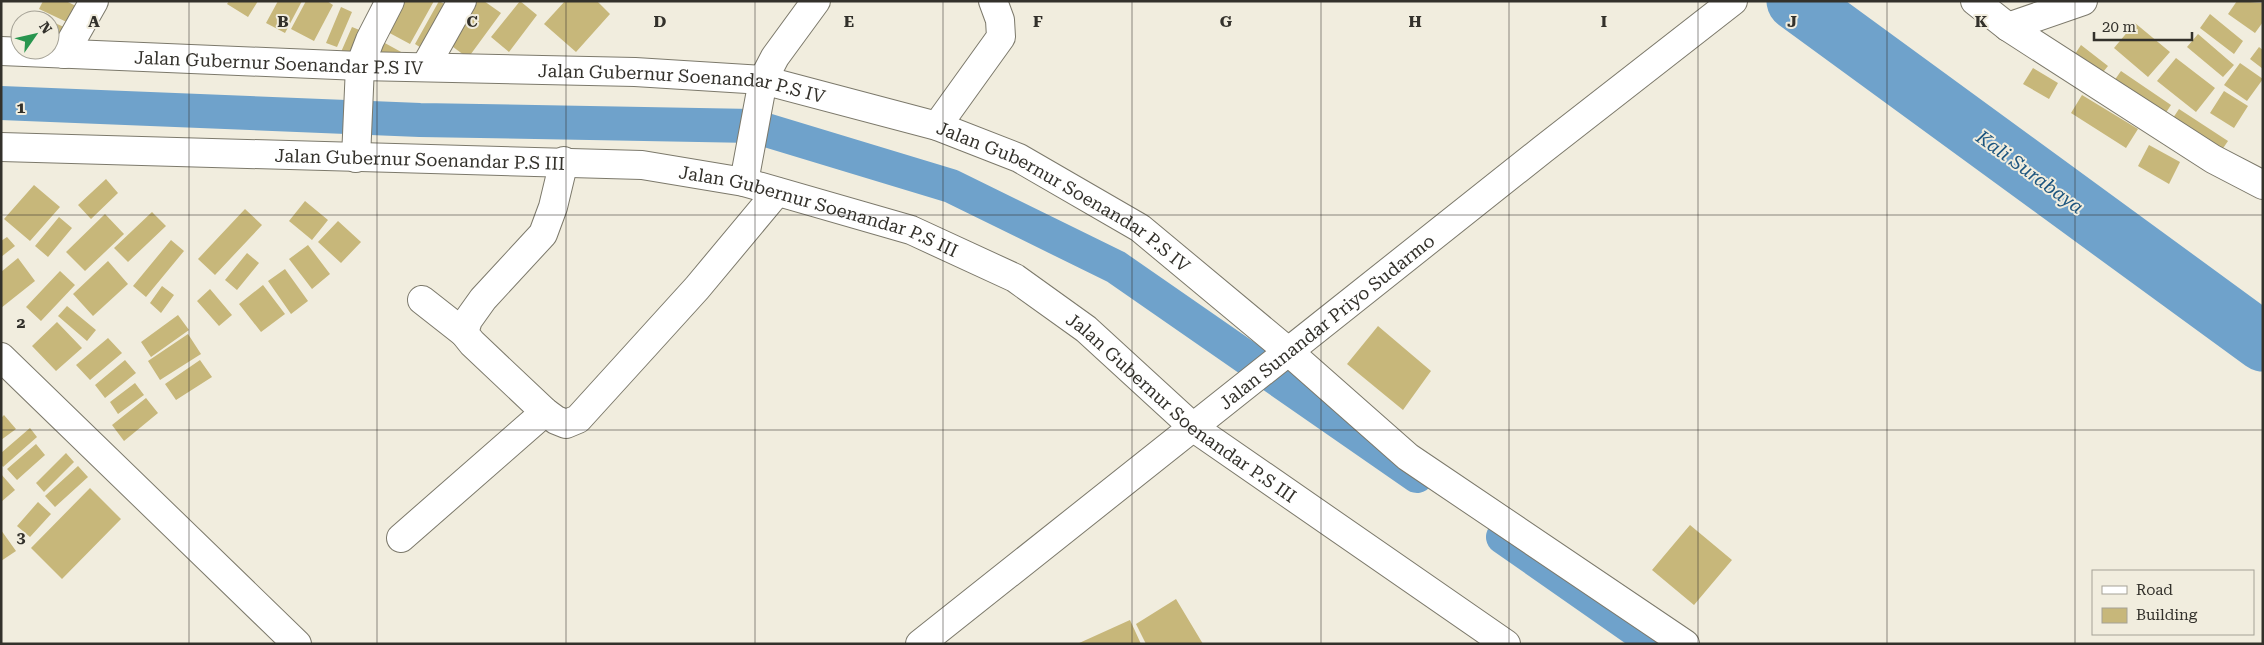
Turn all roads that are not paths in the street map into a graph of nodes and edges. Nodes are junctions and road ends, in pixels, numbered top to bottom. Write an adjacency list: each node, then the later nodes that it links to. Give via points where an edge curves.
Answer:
1 (94, 1): 11 (main road)
2 (390, 1): 13 (main road, via 370,40)
3 (462, 1): 12 (main road)
4 (816, 1): 14 (main road, via 775,57)
5 (993, 1): 15 (main road, via 1000,20 1001,37)
6 (1733, 1): 25 (main road, Jalan Sunandar Priyo Sudarmo)
7 (1974, 1): 9 (main road)
8 (2083, 1): 9 (main road)
9 (2008, 27): 20 (main road, via 2213,159)
10 (1, 51): 11 (main road, Jalan Gubernur Soenandar P.S IV)
11 (64, 54): 13 (main road, Jalan Gubernur Soenandar P.S IV)
12 (425, 67): 13 (main road, Jalan Gubernur Soenandar P.S IV); 14 (main road, Jalan Gubernur Soenandar P.S IV, via 636,72)
13 (359, 73): 17 (main road)
14 (762, 87): 15 (main road, Jalan Gubernur Soenandar P.S IV); 19 (main road)
15 (937, 126): 25 (main road, Jalan Gubernur Soenandar P.S IV, via 1019,158 1140,228)
16 (1, 147): 17 (main road, Jalan Gubernur Soenandar P.S III)
17 (356, 150): 18 (main road, Jalan Gubernur Soenandar P.S III)
18 (564, 161): 19 (main road, Jalan Gubernur Soenandar P.S III, via 642,165); 23 (main road, via 543,234 483,299 468,320)
19 (744, 182): 21 (main road, Jalan Gubernur Soenandar P.S III)
20 (2263, 184)
21 (777, 192): 26 (main road, via 697,288 578,419 566,424); 27 (main road, Jalan Gubernur Soenandar P.S III, via 911,230 1015,278)
22 (422, 300): 23 (main road)
23 (464, 333): 26 (main road)
24 (1, 357): 29 (main road)
25 (1282, 357): 27 (main road, Jalan Sunandar Priyo Sudarmo); 32 (main road, Jalan Gubernur Soenandar P.S IV, via 1408,457)
26 (545, 412): 28 (main road)
27 (1203, 421): 30 (main road, Jalan Sunandar Priyo Sudarmo); 31 (main road, Jalan Gubernur Soenandar P.S III)
28 (401, 538)
29 (297, 644)
30 (920, 644)
31 (1506, 644)
32 (1685, 644)

